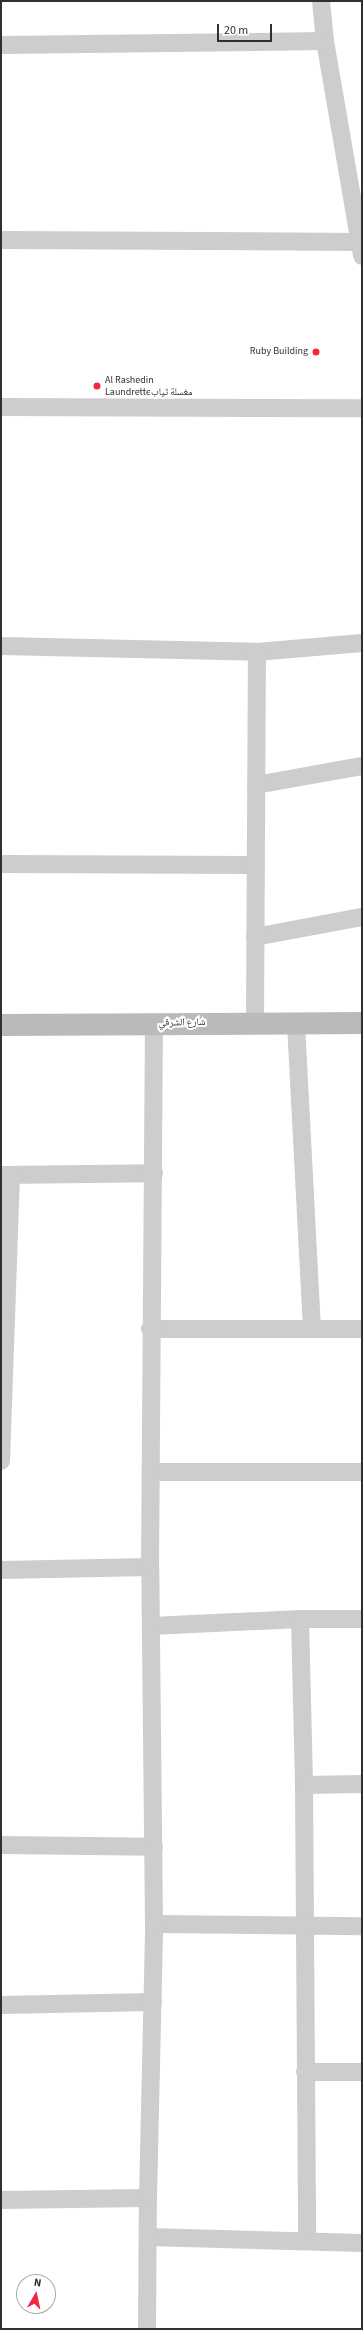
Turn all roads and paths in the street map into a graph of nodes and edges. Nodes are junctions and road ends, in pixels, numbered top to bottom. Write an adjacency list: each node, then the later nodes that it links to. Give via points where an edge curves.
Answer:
1 (320, 1): 2 (street)
2 (325, 42): 3 (street); 5 (street)
3 (1, 45)
4 (1, 240): 5 (street)
5 (361, 249)
6 (1, 407): 7 (street)
7 (362, 408)
8 (362, 643): 10 (street)
9 (1, 646): 10 (street)
10 (257, 652): 12 (street)
11 (362, 766): 12 (street)
12 (256, 785): 14 (street)
13 (1, 864): 14 (street)
14 (256, 865): 16 (street)
15 (362, 916): 16 (street)
16 (255, 937): 17 (street)
17 (255, 1022): 19 (street, شارع الشرقي); 20 (street, شارع الشرقي)
18 (362, 1023): 20 (street, شارع الشرقي)
19 (154, 1024): 21 (street, شارع الشرقي); 22 (street)
20 (296, 1024): 25 (street)
21 (1, 1025)
22 (154, 1173): 23 (street); 24 (street)
23 (6, 1174): 27 (street)
24 (150, 1329): 25 (street); 28 (street)
25 (312, 1329): 26 (street)
26 (362, 1329)
27 (1, 1461)
28 (151, 1472): 29 (street); 30 (street)
29 (362, 1472)
30 (150, 1567): 31 (street); 34 (street)
31 (1, 1570)
32 (300, 1619): 33 (street); 34 (street); 36 (street)
33 (362, 1619)
34 (150, 1626): 38 (street)
35 (362, 1784): 36 (street)
36 (304, 1785): 40 (street)
37 (1, 1845): 38 (street)
38 (154, 1847): 39 (street)
39 (154, 1924): 40 (street); 42 (street)
40 (304, 1926): 41 (street); 44 (street)
41 (362, 1926)
42 (153, 2002): 43 (street); 46 (street)
43 (1, 2005)
44 (305, 2072): 45 (street); 49 (street)
45 (362, 2072)
46 (148, 2198): 47 (street); 48 (street)
47 (1, 2200)
48 (148, 2237): 49 (street); 51 (street)
49 (307, 2241): 50 (street)
50 (362, 2243)
51 (147, 2329)

